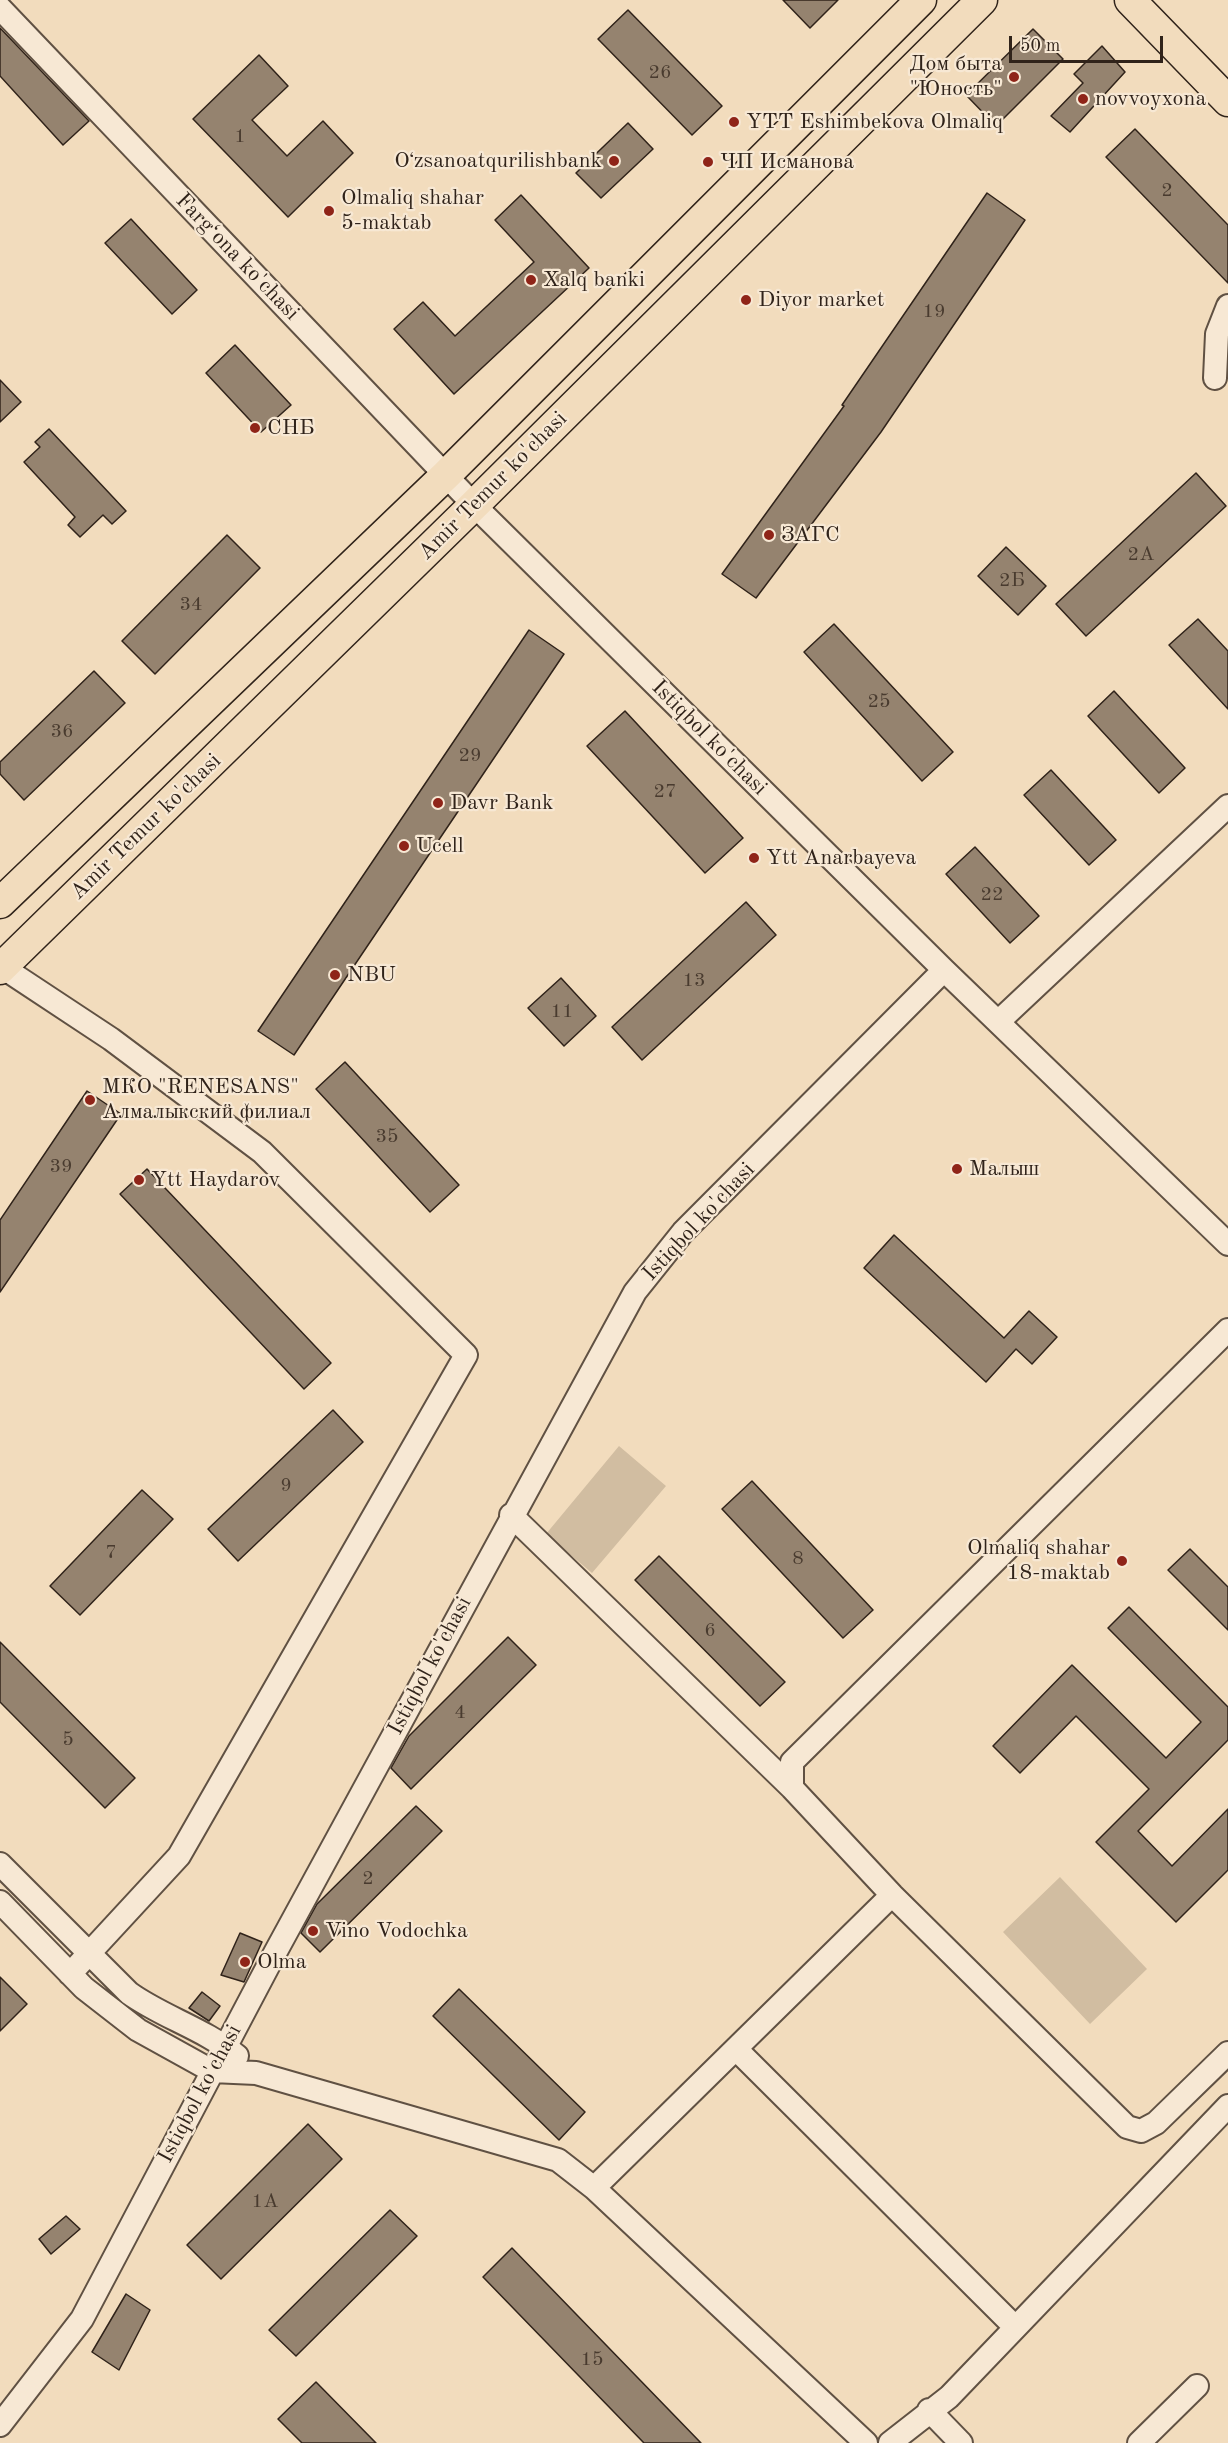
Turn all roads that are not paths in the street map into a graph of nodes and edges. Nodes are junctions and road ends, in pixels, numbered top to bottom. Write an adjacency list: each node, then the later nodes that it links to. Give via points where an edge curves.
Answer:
1 (921, 0): 8 (main road, Amir Temur ko'chasi)
2 (982, 0): 9 (main road, Amir Temur ko'chasi)
3 (1130, 0): 5 (main road)
4 (0, 8): 8 (street, Farg‘ona ko'chasi)
5 (1228, 101)
6 (1228, 306): 7 (street, via 1217,334)
7 (1215, 378)
8 (446, 475): 9 (street, Farg‘ona ko'chasi); 11 (main road, Amir Temur ko'chasi)
9 (474, 505): 12 (main road, Amir Temur ko'chasi); 13 (street, Istiqbol ko'chasi)
10 (1228, 806): 14 (street)
11 (0, 903)
12 (1, 968): 22 (street, via 111,1039 262,1152 466,1355 179,1856)
13 (944, 970): 14 (street, Istiqbol ko'chasi); 17 (street, Istiqbol ko'chasi, via 683,1232 634,1292)
14 (998, 1022): 15 (street, Istiqbol ko'chasi)
15 (1228, 1244)
16 (1228, 1330): 18 (street, via 792,1762)
17 (512, 1515): 18 (street); 24 (street, Istiqbol ko'chasi)
18 (792, 1788): 20 (street)
19 (0, 1864): 22 (street)
20 (892, 1895): 25 (street); 26 (street, via 1127,2127 1141,2131 1156,2123)
21 (0, 1902): 23 (street)
22 (90, 1954): 23 (street); 24 (street, via 150,2008)
23 (70, 1974): 27 (street, via 138,2030)
24 (225, 2046): 27 (street, Istiqbol ko'chasi); 28 (street)
25 (736, 2049): 30 (street); 31 (street)
26 (1228, 2053)
27 (212, 2071): 28 (street); 34 (street, Istiqbol ko'chasi, via 82,2319)
28 (256, 2073): 30 (street, via 558,2160)
29 (1228, 2106): 31 (street)
30 (594, 2188): 35 (street)
31 (1016, 2327): 33 (street, via 949,2397)
32 (1197, 2386): 38 (street)
33 (929, 2410): 36 (street); 37 (street)
34 (0, 2425)
35 (866, 2443)
36 (890, 2443)
37 (961, 2443)
38 (1139, 2443)

